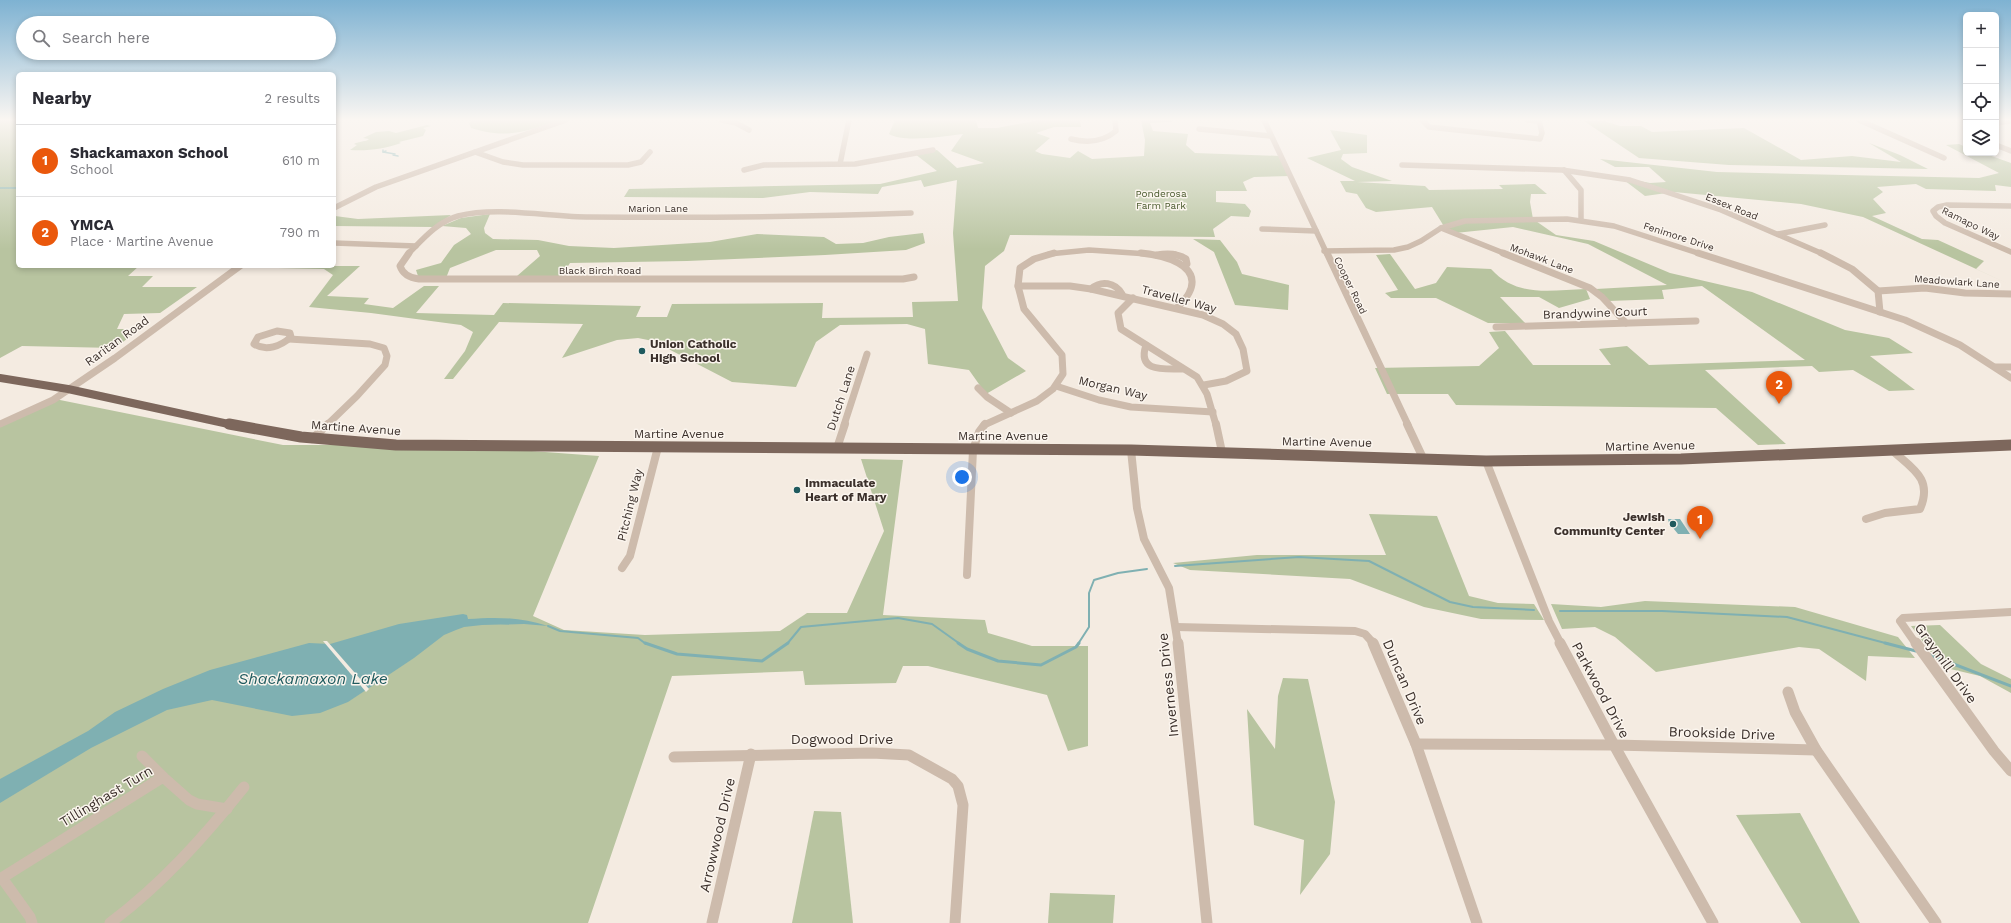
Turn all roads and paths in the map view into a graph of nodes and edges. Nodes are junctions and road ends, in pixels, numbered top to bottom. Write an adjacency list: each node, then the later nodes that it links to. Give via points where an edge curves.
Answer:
1 (444, 163): 11 (street, via 376,187)
2 (510, 163): 3 (street)
3 (632, 163)
4 (852, 163): 6 (street)
5 (1284, 163): 17 (street, Cooper Road)
6 (840, 164): 8 (street, via 764,165)
7 (1402, 165): 9 (street, Essex Road)
8 (744, 170)
9 (1564, 170): 13 (street, via 1581,190); 18 (street, Essex Road, via 1651,185)
10 (2011, 206): 22 (street, Ramapo Way, via 1950,205 1933,210 1936,216 1945,222)
11 (336, 207)
12 (911, 213): 20 (street, Marion Lane, via 854,216 588,218 489,211 458,216 441,222)
13 (1581, 220): 15 (street, Fenimore Drive, via 1465,221); 30 (street, Fenimore Drive, via 1614,226)
14 (1825, 225): 18 (street)
15 (1441, 228): 21 (street, Fenimore Drive, via 1421,241 1394,250); 32 (street, Mohawk Lane, via 1590,288)
16 (1262, 229): 17 (street)
17 (1316, 231): 21 (street, Cooper Road)
18 (1778, 234): 26 (street, Essex Road, via 1828,256 1852,270)
19 (336, 243): 20 (street)
20 (416, 246): 24 (street, Black Birch Road, via 400,266 405,275 418,279)
21 (1324, 250): 57 (street, Cooper Road)
22 (2011, 252)
23 (237, 268): 45 (street, Raritan Road, via 111,361)
24 (914, 277)
25 (1018, 286): 28 (street, Traveller Way, via 1091,288); 29 (street, via 1020,268 1028,261 1045,255 1072,251 1141,252 1184,266 1192,280 1190,293); 43 (street, via 1024,309 1062,355 1063,374)
26 (1878, 291): 27 (street, Meadowlark Lane, via 1925,288 1965,293); 30 (street)
27 (2011, 294)
28 (1133, 298): 29 (street, Traveller Way); 35 (street, via 1118,313 1121,329)
29 (1176, 308): 42 (street, Traveller Way, via 1220,321 1240,338 1247,371 1220,384)
30 (1880, 312): 37 (street, Fenimore Drive, via 1939,333 1969,348)
31 (1696, 321): 32 (street, Brandywine Court)
32 (1626, 323): 33 (street, Brandywine Court)
33 (1496, 327)
34 (289, 339): 34 (street, via 290,333 277,331 262,335 254,343 258,347 267,348); 49 (street, via 370,344 384,348 387,353 388,359 385,364 357,396)
35 (1146, 345): 39 (street); 39 (street, via 1142,356 1147,364 1164,369)
36 (868, 354): 52 (street, Dutch Lane)
37 (1996, 367): 38 (street); 41 (street, Fenimore Drive)
38 (2011, 367)
39 (1183, 368): 42 (street)
40 (0, 378): 45 (main road, Martine Avenue)
41 (2011, 378)
42 (1204, 385): 47 (street)
43 (1056, 386): 46 (street, via 1037,401); 47 (street, Morgan Way, via 1131,407)
44 (978, 388): 46 (street, via 996,404)
45 (68, 389): 48 (street, Raritan Road, via 53,400); 49 (main road, Martine Avenue)
46 (1011, 412): 53 (street, via 986,423 979,432)
47 (1213, 412): 56 (street)
48 (0, 424)
49 (312, 439): 51 (main road, Martine Avenue, via 396,445)
50 (2011, 445): 55 (main road, Martine Avenue)
51 (658, 447): 52 (main road, Martine Avenue); 60 (street, Pitching Way, via 630,556)
52 (837, 448): 53 (main road, Martine Avenue)
53 (973, 449): 54 (main road, Martine Avenue); 61 (street)
54 (1132, 450): 56 (main road, Martine Avenue); 63 (street, Inverness Drive, via 1137,508 1144,539 1169,588)
55 (1893, 451): 58 (main road, Martine Avenue, via 1681,459); 59 (street, via 1924,481 1926,499 1920,509 1873,515)
56 (1222, 452): 57 (main road, Martine Avenue)
57 (1423, 458): 58 (main road, Martine Avenue)
58 (1486, 460): 66 (street, Parkwood Drive, via 1549,621)
59 (1866, 519)
60 (622, 568)
61 (966, 575)
62 (2011, 612): 71 (street, Graymill Drive, via 1903,618 1900,621)
63 (1176, 627): 65 (street, Duncan Drive, via 1355,631 1366,634 1372,640); 80 (street, Inverness Drive)
64 (1788, 692): 67 (street, via 1795,712)
65 (1416, 744): 66 (street, Brookside Drive); 81 (street, Duncan Drive)
66 (1614, 745): 67 (street, Brookside Drive); 82 (street, Parkwood Drive)
67 (1816, 750): 83 (street)
68 (751, 754): 70 (street, Dogwood Drive); 78 (street, Arrowwood Drive); 79 (street, Dogwood Drive, via 909,755 952,779 958,786 963,805)
69 (142, 756): 72 (street)
70 (674, 757)
71 (2011, 771)
72 (163, 777): 74 (street, Tillinghast Turn, via 189,800 197,804); 75 (street, Tillinghast Turn)
73 (244, 787): 74 (street)
74 (227, 809): 77 (street, via 142,898)
75 (1, 878): 76 (street, Tillinghast Turn)
76 (32, 923)
77 (110, 923)
78 (712, 923)
79 (955, 923)
80 (1207, 923)
81 (1477, 923)
82 (1713, 923)
83 (1936, 923)

